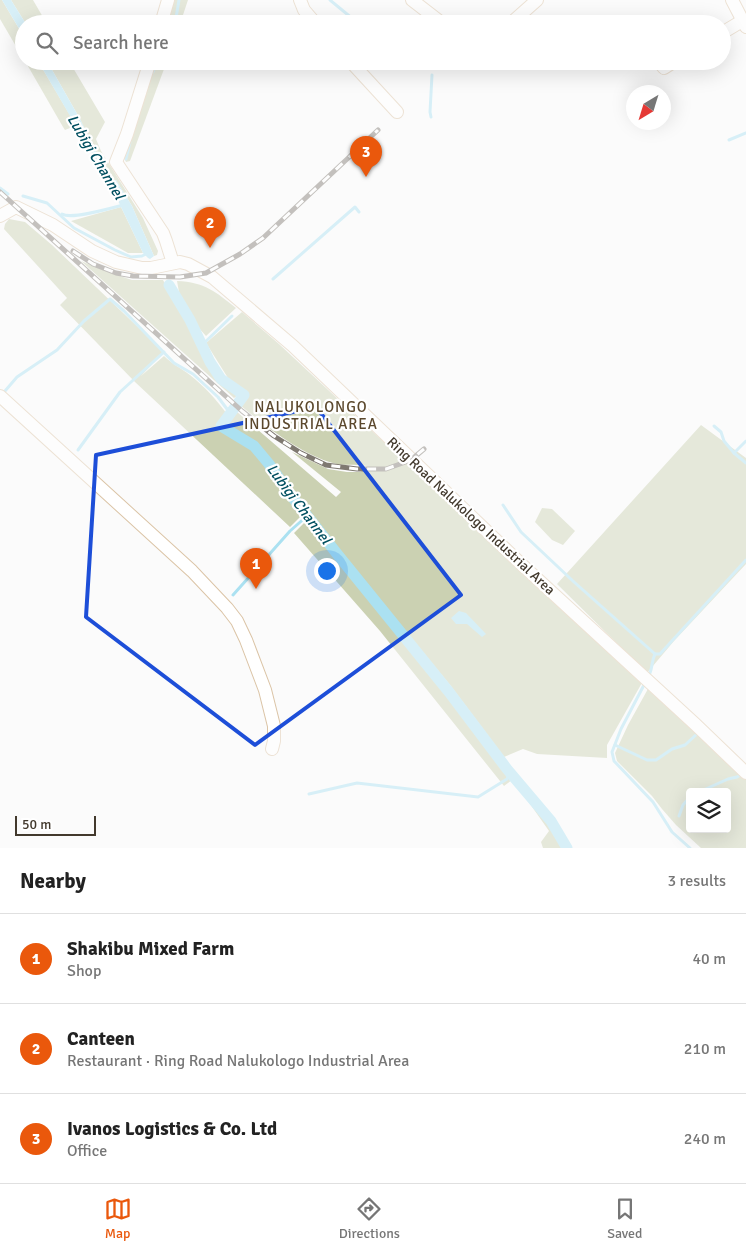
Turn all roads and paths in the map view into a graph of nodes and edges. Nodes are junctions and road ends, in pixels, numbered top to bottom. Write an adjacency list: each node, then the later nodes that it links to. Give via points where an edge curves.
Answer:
1 (168, 0): 6 (street)
2 (300, 0): 7 (street)
3 (412, 0): 8 (street)
4 (537, 0): 9 (street)
5 (732, 0): 10 (street)
6 (164, 15)
7 (308, 15)
8 (431, 15)
9 (520, 15)
10 (744, 24): 11 (street)
11 (731, 29)
12 (147, 70): 16 (street, via 116,162 163,234)
13 (358, 70): 14 (street)
14 (396, 112)
15 (0, 216): 16 (street, Ring Road Nalukologo Industrial Area, via 16,207 53,225 105,258 127,265 151,268)
16 (173, 263): 19 (street, Ring Road Nalukologo Industrial Area, via 188,264 212,278 288,342)
17 (0, 396): 18 (street, via 192,571 227,608 246,640 265,690 274,726)
18 (272, 749)
19 (746, 773)

